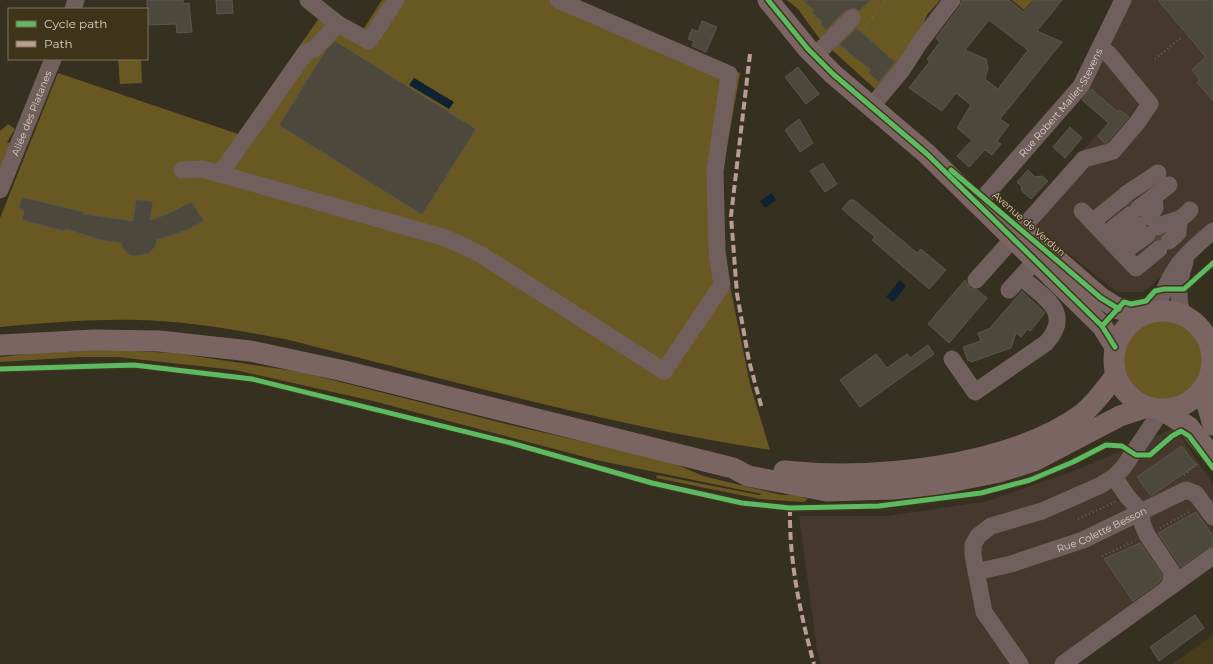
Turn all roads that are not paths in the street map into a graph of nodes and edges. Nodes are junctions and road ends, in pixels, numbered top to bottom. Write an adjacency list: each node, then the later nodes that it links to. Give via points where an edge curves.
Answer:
1 (308, 0): 8 (street)
2 (396, 0): 8 (street, via 369,41)
3 (558, 0): 15 (street, via 729,74 715,172 717,252 722,284 664,371 480,254 446,238)
4 (768, 0): 10 (main road, Avenue de Verdun)
5 (952, 0): 12 (street, via 902,70)
6 (1123, 0): 9 (street, Rue Robert Mallet-Stevens)
7 (859, 23): 10 (street)
8 (338, 24): 15 (street, via 314,49 306,52)
9 (1099, 49): 17 (street, Rue Robert Mallet-Stevens, via 1081,86); 21 (street, via 1108,53 1150,104 1113,151 1084,159)
10 (815, 56): 12 (main road, Avenue de Verdun)
11 (53, 60): 16 (street, Allée des Platanes)
12 (871, 107): 13 (main road, Avenue de Verdun)
13 (927, 154): 17 (main road, Avenue de Verdun, via 949,168); 21 (main road, Avenue de Verdun)
14 (182, 170): 15 (street, via 202,169)
15 (220, 174)
16 (0, 190)
17 (984, 197): 21 (main road, Avenue de Verdun)
18 (1182, 217): 19 (street, via 1164,224)
19 (1144, 221): 19 (street, via 1154,197 1163,179); 22 (street); 22 (street); 22 (street)
20 (1213, 231): 23 (street)
21 (1018, 234): 24 (main road, Avenue de Verdun); 26 (street)
22 (1110, 240)
23 (1187, 254): 28 (street, via 1177,264); 29 (street, via 1179,284 1179,300)
24 (1040, 255): 25 (street); 28 (main road, Avenue de Verdun, via 1119,308); 32 (main road, Avenue de Verdun, via 1102,326)
25 (1020, 277): 27 (street); 34 (street, via 1055,310 1058,322 1054,334 1044,344 975,392)
26 (976, 280)
27 (1009, 290)
28 (1149, 313): 29 (main road, via 1175,312); 32 (main road, via 1130,323 1120,335)
29 (1183, 315): 30 (main road)
30 (1207, 325): 33 (main road, via 1206,335)
31 (0, 346): 40 (main road, via 25,342 152,341 250,351 344,371)
32 (1115, 347): 35 (main road, via 1113,361)
33 (1213, 357): 36 (main road, via 1209,378)
34 (952, 358)
35 (1116, 375): 37 (main road, via 1122,389 1133,400); 40 (main road, via 1083,413 1062,426 1038,438 968,460 934,467 870,474 836,475)
36 (1203, 390): 37 (main road, via 1192,401 1177,408); 38 (main road)
37 (1154, 408): 39 (main road, via 1168,412 1189,426); 40 (main road, via 1120,416 1034,461 999,472 935,485 887,490 827,491 748,476); 41 (street, via 1123,468)
38 (1213, 425)
39 (1204, 459)
40 (733, 468)
41 (1114, 477): 42 (street); 45 (street, via 1042,511 983,530 973,545)
42 (1141, 512): 43 (street, Rue Colette Besson, via 1186,490 1196,494); 45 (street, Rue Colette Besson, via 1083,540 1011,564); 46 (street, via 1142,524 1147,535 1172,572)
43 (1213, 517)
44 (1213, 556): 46 (street)
45 (976, 572): 47 (street, via 986,616)
46 (1167, 589): 48 (street)
47 (1020, 664)
48 (1063, 664)

